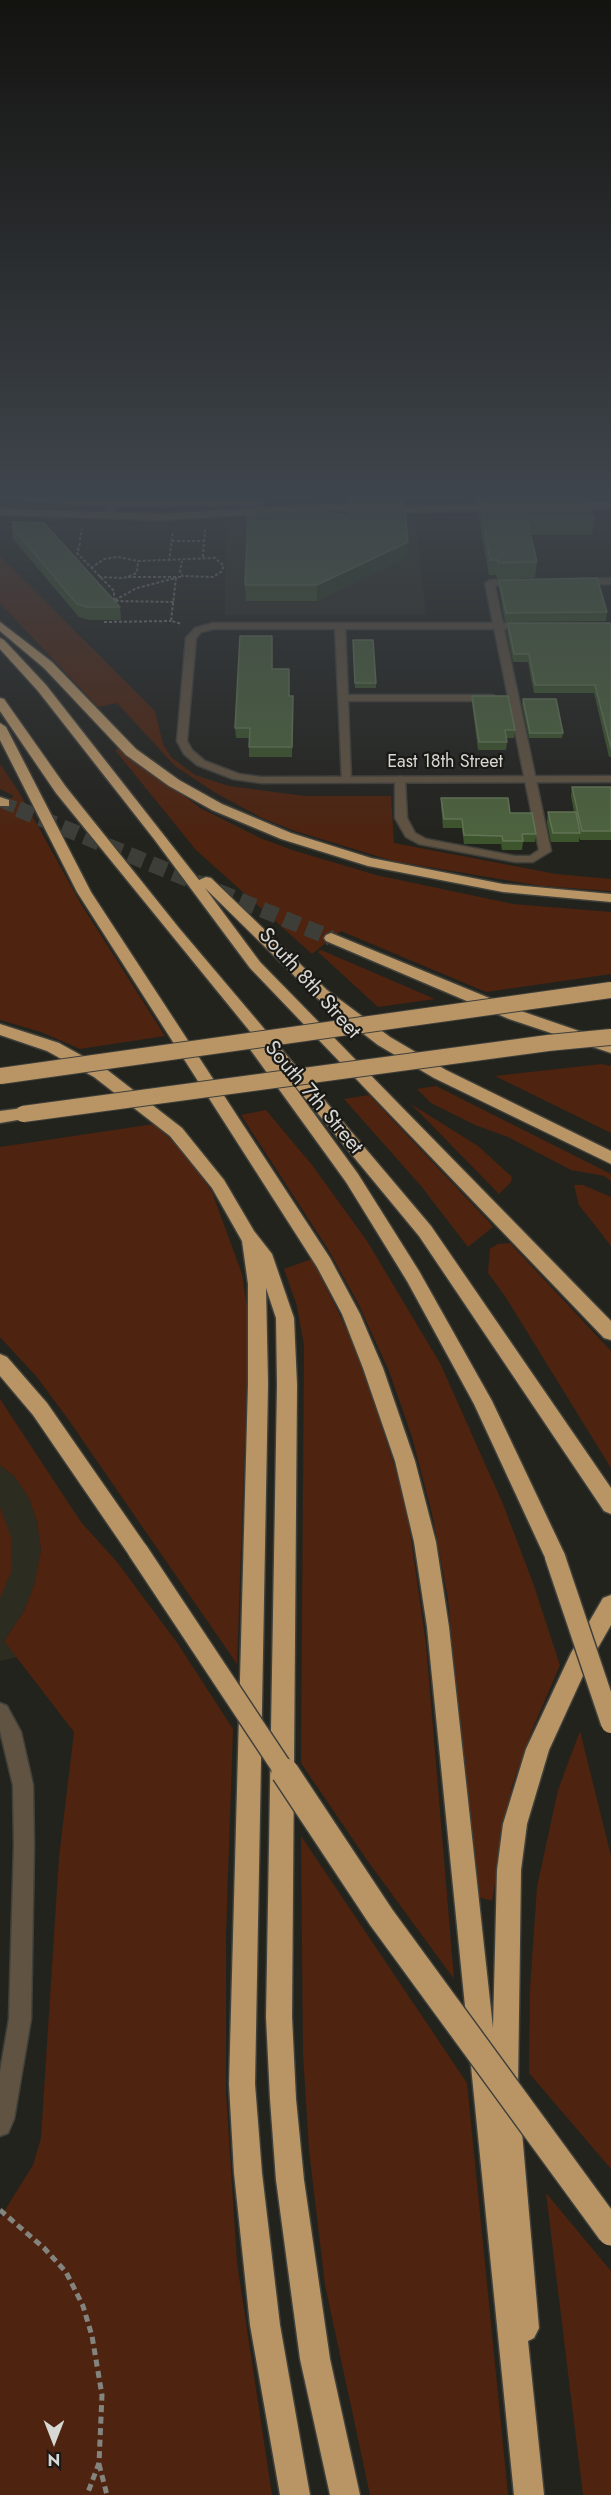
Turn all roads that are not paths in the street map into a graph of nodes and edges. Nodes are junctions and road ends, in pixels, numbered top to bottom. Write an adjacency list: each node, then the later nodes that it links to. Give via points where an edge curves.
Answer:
1 (497, 610): 3 (street)
2 (0, 624): 16 (highway, via 48,665 131,752 217,807 286,837 379,864 503,888)
3 (501, 626): 4 (street); 5 (street); 8 (street)
4 (534, 626)
5 (340, 627): 7 (street); 11 (street, East 18th Street, via 213,626 198,630 191,638 182,741 201,763 237,777)
6 (0, 642): 15 (highway, South 8th Street, via 42,688)
7 (343, 698): 8 (street); 11 (street)
8 (514, 698): 13 (street)
9 (0, 702): 17 (highway, South 7th Street, via 61,790)
10 (0, 727): 37 (highway, via 84,892 324,1263 351,1314 405,1461 425,1542 438,1627)
11 (346, 779): 12 (street, East 18th Street)
12 (400, 779): 13 (street, East 18th Street); 13 (street, via 401,818 410,835 423,842 515,860 533,859 545,851)
13 (529, 779): 14 (street, East 18th Street)
14 (611, 779)
15 (159, 836): 25 (highway, via 344,1012 384,1041 440,1074); 27 (highway, South 8th Street, via 255,964)
16 (611, 898)
17 (174, 931): 29 (highway, South 7th Street, via 425,1231); 32 (highway, bridge, via 381,1221 483,1401 555,1557)
18 (332, 938): 22 (highway, via 515,1015)
19 (611, 990): 23 (highway, bridge)
20 (0, 1029): 26 (highway, via 53,1047 100,1072 140,1101 197,1155)
21 (611, 1037): 24 (highway, bridge)
22 (611, 1048)
23 (0, 1076)
24 (0, 1117)
25 (611, 1158)
26 (248, 1236): 35 (highway, via 257,1284 258,1384 242,2085 265,2325); 36 (highway, via 266,1260 276,1286 285,1318 287,1346 279,2017 283,2099 315,2359)
27 (611, 1333)
28 (0, 1362): 34 (highway, bridge, via 40,1409 138,1551 381,1917)
29 (606, 1497)
30 (611, 1605): 38 (highway, via 579,1660 538,1749 515,1824 508,1870 505,2086)
31 (0, 1712): 33 (street, via 11,1732 23,1785 24,1845 20,2019)
32 (611, 1723)
33 (2, 2122)
34 (611, 2232)
35 (295, 2495)
36 (345, 2495)
37 (529, 2495)
38 (537, 2495)

